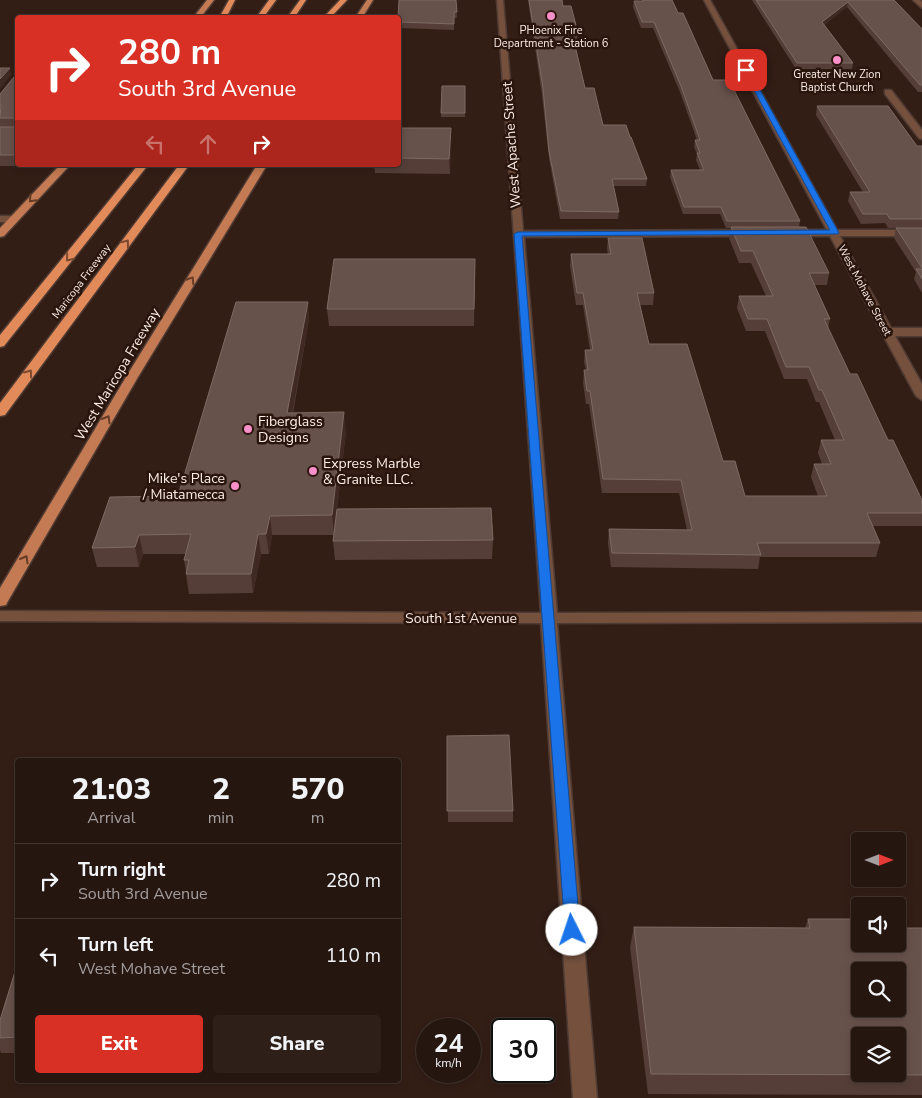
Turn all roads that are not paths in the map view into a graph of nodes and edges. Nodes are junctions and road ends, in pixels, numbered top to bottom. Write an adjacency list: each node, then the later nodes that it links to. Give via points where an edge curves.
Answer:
1 (211, 0): 11 (main road)
2 (232, 0): 12 (highway)
3 (274, 0): 13 (highway)
4 (303, 0): 14 (highway)
5 (344, 0): 15 (highway)
6 (370, 0): 16 (main road)
7 (500, 0): 30 (street, West Apache Street)
8 (707, 0): 28 (street, West Mohave Street)
9 (916, 0): 10 (street)
10 (922, 6)
11 (198, 15)
12 (224, 15)
13 (262, 15)
14 (292, 15)
15 (329, 15)
16 (360, 15)
17 (888, 92): 18 (street)
18 (922, 136)
19 (63, 167): 23 (main road, one-way to 23)
20 (141, 167): 33 (highway, Maricopa Freeway, one-way to 33)
21 (183, 167): 35 (highway, Maricopa Freeway, one-way to 21)
22 (261, 167): 36 (main road, West Maricopa Freeway, one-way to 22)
23 (14, 218): 24 (street); 29 (main road)
24 (0, 219)
25 (922, 232): 28 (street)
26 (760, 233): 30 (street)
27 (779, 233): 28 (street)
28 (835, 233): 31 (street, West Mohave Street)
29 (0, 234)
30 (518, 234): 39 (street, West Apache Street)
31 (888, 332): 32 (street); 34 (street, West Mohave Street)
32 (922, 332)
33 (0, 343)
34 (922, 396)
35 (0, 412)
36 (0, 601)
37 (0, 616): 39 (street, South 1st Avenue)
38 (922, 617): 39 (street, South 1st Avenue)
39 (550, 618): 40 (street, West Apache Street)
40 (585, 1098)

